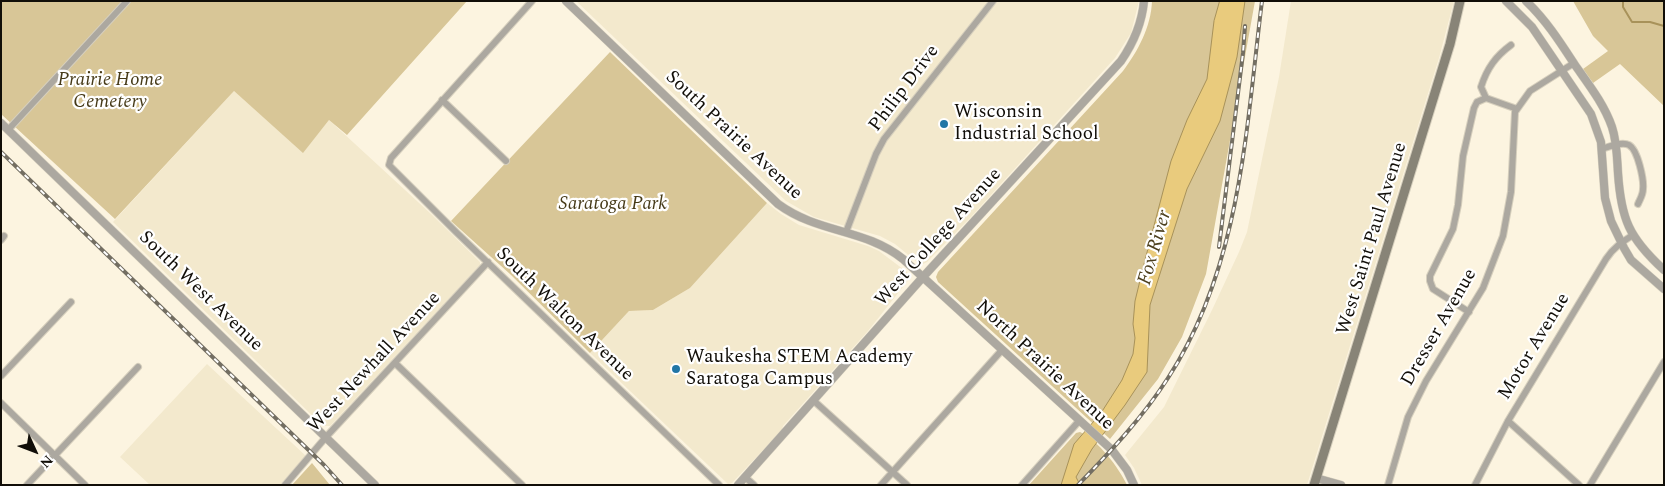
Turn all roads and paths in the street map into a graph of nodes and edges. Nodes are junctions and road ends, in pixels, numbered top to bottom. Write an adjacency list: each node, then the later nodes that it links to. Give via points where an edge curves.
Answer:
1 (127, 1): 16 (street)
2 (532, 1): 13 (street)
3 (566, 1): 21 (street, South Prairie Avenue, via 778,204 805,220)
4 (993, 1): 21 (street, Philip Drive, via 889,132 876,154)
5 (1144, 1): 26 (street, West College Avenue, via 1136,35 1121,60)
6 (1460, 1): 43 (main road, West Saint Paul Avenue, via 1450,44)
7 (1526, 1): 10 (street, via 1552,30)
8 (1510, 2): 11 (street)
9 (1511, 45): 12 (street, via 1491,63 1484,77 1481,86)
10 (1574, 63): 11 (street); 17 (street, via 1606,112)
11 (1562, 70): 14 (street, via 1530,91); 18 (street, via 1591,114)
12 (1486, 98): 14 (street); 29 (street, via 1477,102 1474,108 1463,156 1453,229 1430,276 1433,289)
13 (442, 100): 19 (street); 24 (street, South Walton Avenue, via 390,158 389,166)
14 (1517, 109): 29 (street, Dresser Avenue, via 1511,192 1503,236 1484,288)
15 (1, 123): 16 (street, South West Avenue)
16 (8, 130): 39 (street, South West Avenue)
17 (1616, 146): 18 (street); 20 (street, via 1629,145 1636,157 1644,186); 22 (street, via 1621,203)
18 (1602, 149): 23 (street, via 1608,214)
19 (506, 161)
20 (1638, 204)
21 (846, 232): 26 (street, South Prairie Avenue, via 885,246)
22 (1633, 235): 23 (street, Motor Avenue); 25 (street, via 1642,249)
23 (1621, 242): 27 (street, via 1631,260); 38 (street, Motor Avenue, via 1611,251)
24 (488, 262): 32 (street, West Newhall Avenue); 49 (street, South Walton Avenue)
25 (1664, 270)
26 (923, 277): 30 (street, North Prairie Avenue); 35 (street, West College Avenue)
27 (1664, 289)
28 (71, 302): 34 (street)
29 (1469, 312): 57 (street, Dresser Avenue, via 1408,417)
30 (1002, 350): 37 (street, North Prairie Avenue); 41 (street)
31 (1664, 362): 60 (street)
32 (395, 363): 39 (street, West Newhall Avenue); 48 (street)
33 (138, 367): 40 (street)
34 (1, 376)
35 (814, 400): 41 (street); 42 (street, West College Avenue)
36 (1, 403): 40 (street)
37 (1079, 421): 54 (street); 55 (street, North Prairie Avenue, via 1123,464)
38 (1508, 421): 58 (street, Motor Avenue); 59 (street)
39 (326, 437): 46 (street, West Newhall Avenue); 47 (street, South West Avenue)
40 (55, 455): 44 (street); 45 (street)
41 (893, 472): 52 (street); 53 (street)
42 (745, 477): 50 (street, West College Avenue); 51 (street)
43 (1315, 481): 56 (street)
44 (27, 485)
45 (85, 485)
46 (284, 485)
47 (375, 485)
48 (522, 485)
49 (719, 485)
50 (738, 485)
51 (754, 485)
52 (881, 485)
53 (907, 485)
54 (1022, 485)
55 (1134, 485)
56 (1341, 485)
57 (1388, 485)
58 (1475, 485)
59 (1579, 485)
60 (1590, 485)

